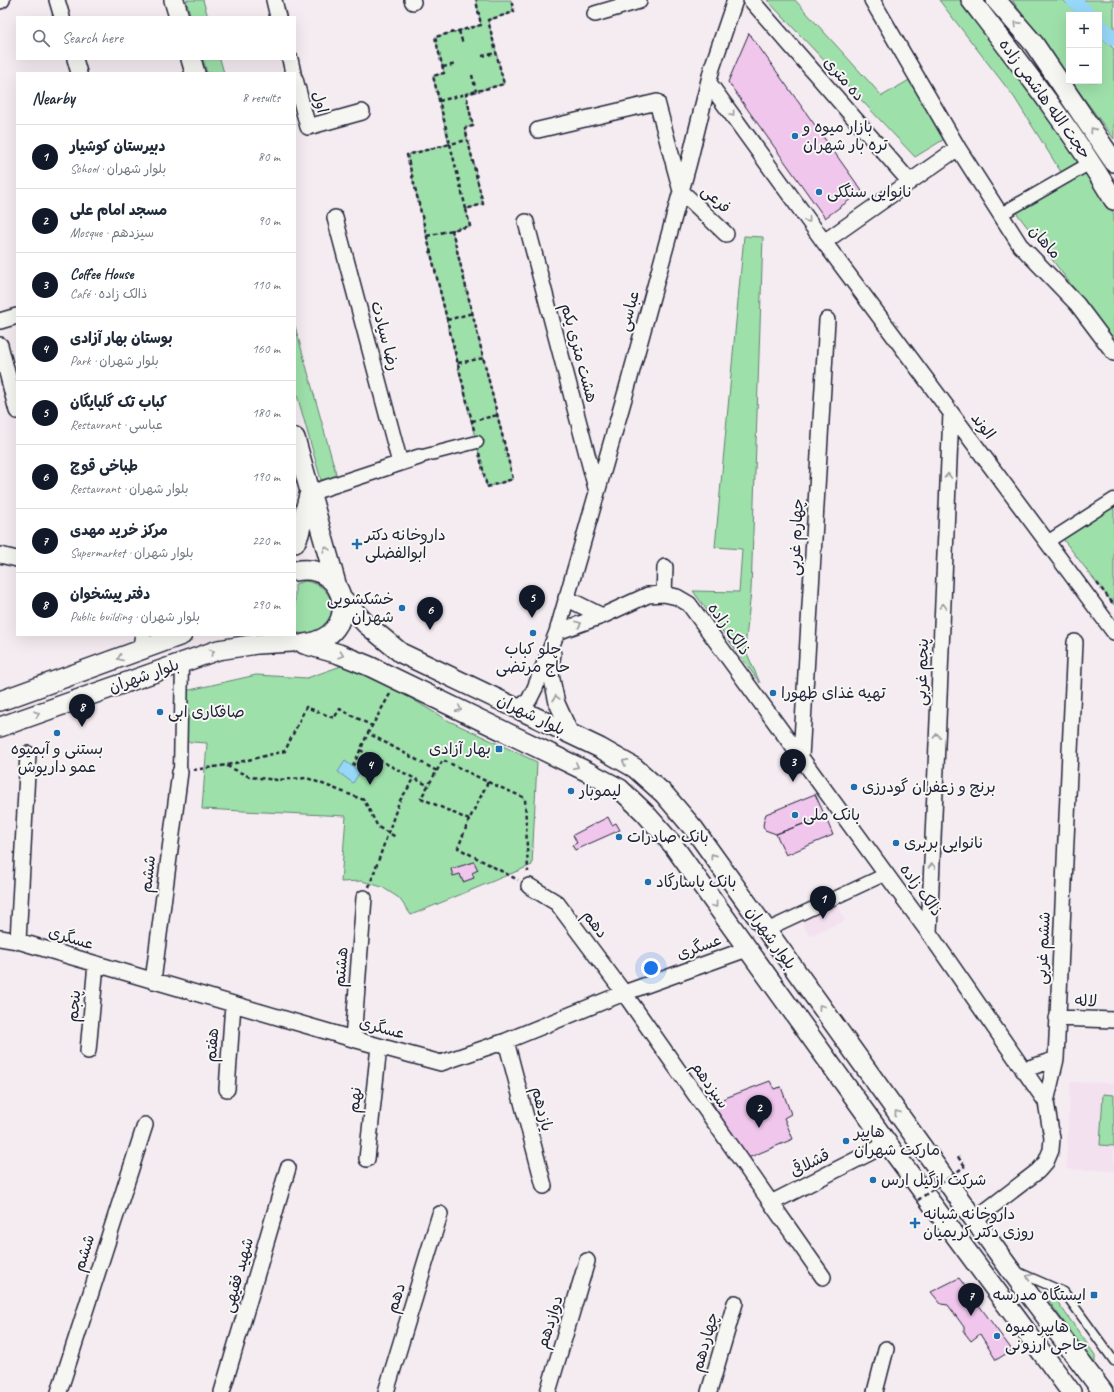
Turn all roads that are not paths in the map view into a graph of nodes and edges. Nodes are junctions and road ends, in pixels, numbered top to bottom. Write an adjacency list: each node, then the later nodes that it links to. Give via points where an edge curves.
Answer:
1 (57, 0): 11 (street)
2 (174, 0): 12 (street)
3 (274, 0): 13 (street)
4 (639, 0): 10 (street)
5 (735, 0): 21 (street, عباسی)
6 (751, 0): 27 (street, ده متری)
7 (872, 0): 24 (street, ماهان)
8 (971, 0): 25 (street, حجت الله هاشمی زاده)
9 (996, 0): 26 (street, one-way to 9, via 1034,44)
10 (595, 14)
11 (62, 16)
12 (179, 16)
13 (278, 16)
14 (74, 60): 17 (street)
15 (191, 60): 18 (street)
16 (290, 60): 19 (street)
17 (79, 72)
18 (195, 72)
19 (294, 72)
20 (296, 83): 22 (street, اول, via 308,127)
21 (709, 83): 28 (street, عباسی); 34 (street, الوند, one-way to 34)
22 (362, 112)
23 (538, 130): 28 (street, via 656,102)
24 (958, 148): 27 (street); 30 (street, ماهان)
25 (1092, 162): 29 (street, حجت الله هاشمی زاده); 30 (street)
26 (1114, 162)
27 (910, 182): 34 (street)
28 (681, 191): 33 (street, فرعی); 47 (street, عباسی)
29 (1114, 200)
30 (1001, 214): 39 (street, ماهان, via 1020,244 1077,304)
31 (335, 218): 45 (street, رضا سیادت)
32 (526, 222): 47 (street, هشت متری یکم)
33 (726, 234)
34 (824, 242): 41 (street, الوند)
35 (16, 316): 37 (street)
36 (827, 320): 71 (street, چهارم غربی)
37 (0, 321)
38 (0, 345): 40 (street)
39 (1114, 353)
40 (16, 407)
41 (951, 412): 50 (street, الوند); 77 (street, پنجم غربی, one-way to 41)
42 (296, 442): 46 (street)
43 (477, 442): 44 (street)
44 (419, 457): 45 (street)
45 (400, 463): 46 (street)
46 (310, 493): 49 (street); 55 (street, one-way to 46)
47 (597, 493): 57 (street, عباسی)
48 (1114, 499): 50 (street)
49 (296, 541)
50 (1047, 542): 60 (street, الوند)
51 (0, 555): 52 (street)
52 (16, 559)
53 (665, 567): 56 (street)
54 (296, 572): 55 (street, بلوار شهران, via 319,572 329,578)
55 (339, 592): 62 (street, via 343,609 334,630 326,638 315,643); 67 (street, بلوار شهران, via 366,624 401,653)
56 (664, 594): 58 (street, ذالک زاده, via 648,596); 71 (street, ذالک زاده, via 677,597 689,604)
57 (566, 598): 58 (street); 59 (street, عباسی)
58 (602, 616): 59 (street, ذالک زاده, one-way to 58)
59 (557, 632): 67 (street, via 529,700); 69 (street, one-way to 59, via 557,703 550,670)
60 (1114, 632)
61 (176, 636): 63 (street, بلوار شهران)
62 (293, 640): 65 (street, بلوار شهران, one-way to 62, via 218,650); 80 (street, بلوار شهران, one-way to 80, via 369,666 620,789 673,845)
63 (141, 642): 66 (street, بلوار شهران, one-way to 66, via 122,658)
64 (1075, 642): 85 (street, ششم غربی)
65 (182, 663): 68 (street, بلوار شهران, one-way to 65); 72 (street)
66 (0, 701)
67 (518, 709): 69 (street, بلوار شهران)
68 (0, 727)
69 (571, 734): 76 (street, بلوار شهران, one-way to 69, via 694,829 664,794 635,768)
70 (28, 754): 79 (street)
71 (801, 757): 73 (street, ذالک زاده)
72 (180, 772): 82 (street, ششم)
73 (886, 874): 76 (street); 77 (street, ذالک زاده)
74 (529, 886): 83 (street, دهم, via 557,903)
75 (364, 898): 87 (street, هشتم)
76 (766, 930): 102 (street, بلوار شهران, one-way to 76)
77 (929, 933): 92 (street, ذالک زاده)
78 (0, 938): 79 (street, عسگری)
79 (18, 941): 81 (street, عسگری)
80 (747, 949): 83 (street, عسگری); 96 (street, بلوار شهران)
81 (96, 964): 82 (street, عسگری); 90 (street, پنجم)
82 (153, 981): 84 (street, عسگری)
83 (624, 993): 88 (street, عسگری); 100 (street, سیزدهم)
84 (233, 1004): 87 (street, عسگری); 93 (street, هفتم)
85 (1058, 1018): 86 (street, لاله); 91 (street, ششم غربی)
86 (1114, 1020)
87 (353, 1039): 89 (street, عسگری)
88 (506, 1041): 89 (street, عسگری, via 441,1063); 99 (street, یازدهم)
89 (379, 1046): 97 (street, نهم)
90 (88, 1051)
91 (1056, 1059): 92 (street); 94 (street, ششم غربی)
92 (1023, 1070): 94 (street, ذالک زاده)
93 (227, 1089)
94 (1046, 1102): 102 (street, ششم غربی, via 1052,1138 1046,1162)
95 (145, 1125): 109 (street, ششم)
96 (887, 1144): 100 (street, قشلاقی); 115 (street, بلوار شهران)
97 (367, 1159)
98 (288, 1168): 110 (street, شهید فقیهی)
99 (544, 1186)
100 (771, 1203): 105 (street, سیزدهم)
101 (440, 1214): 111 (street, دهم)
102 (974, 1220): 104 (street, بلوار شهران)
103 (587, 1261): 112 (street, دوازدهم)
104 (1009, 1268): 108 (lane, one-way to 104, via 1064,1292); 116 (street, بلوار شهران)
105 (823, 1277)
106 (735, 1303): 113 (street, چهاردهم)
107 (886, 1349): 114 (street)
108 (1114, 1361)
109 (58, 1392)
110 (222, 1392)
111 (386, 1392)
112 (548, 1392)
113 (709, 1392)
114 (875, 1392)
115 (1071, 1392)
116 (1103, 1392)

